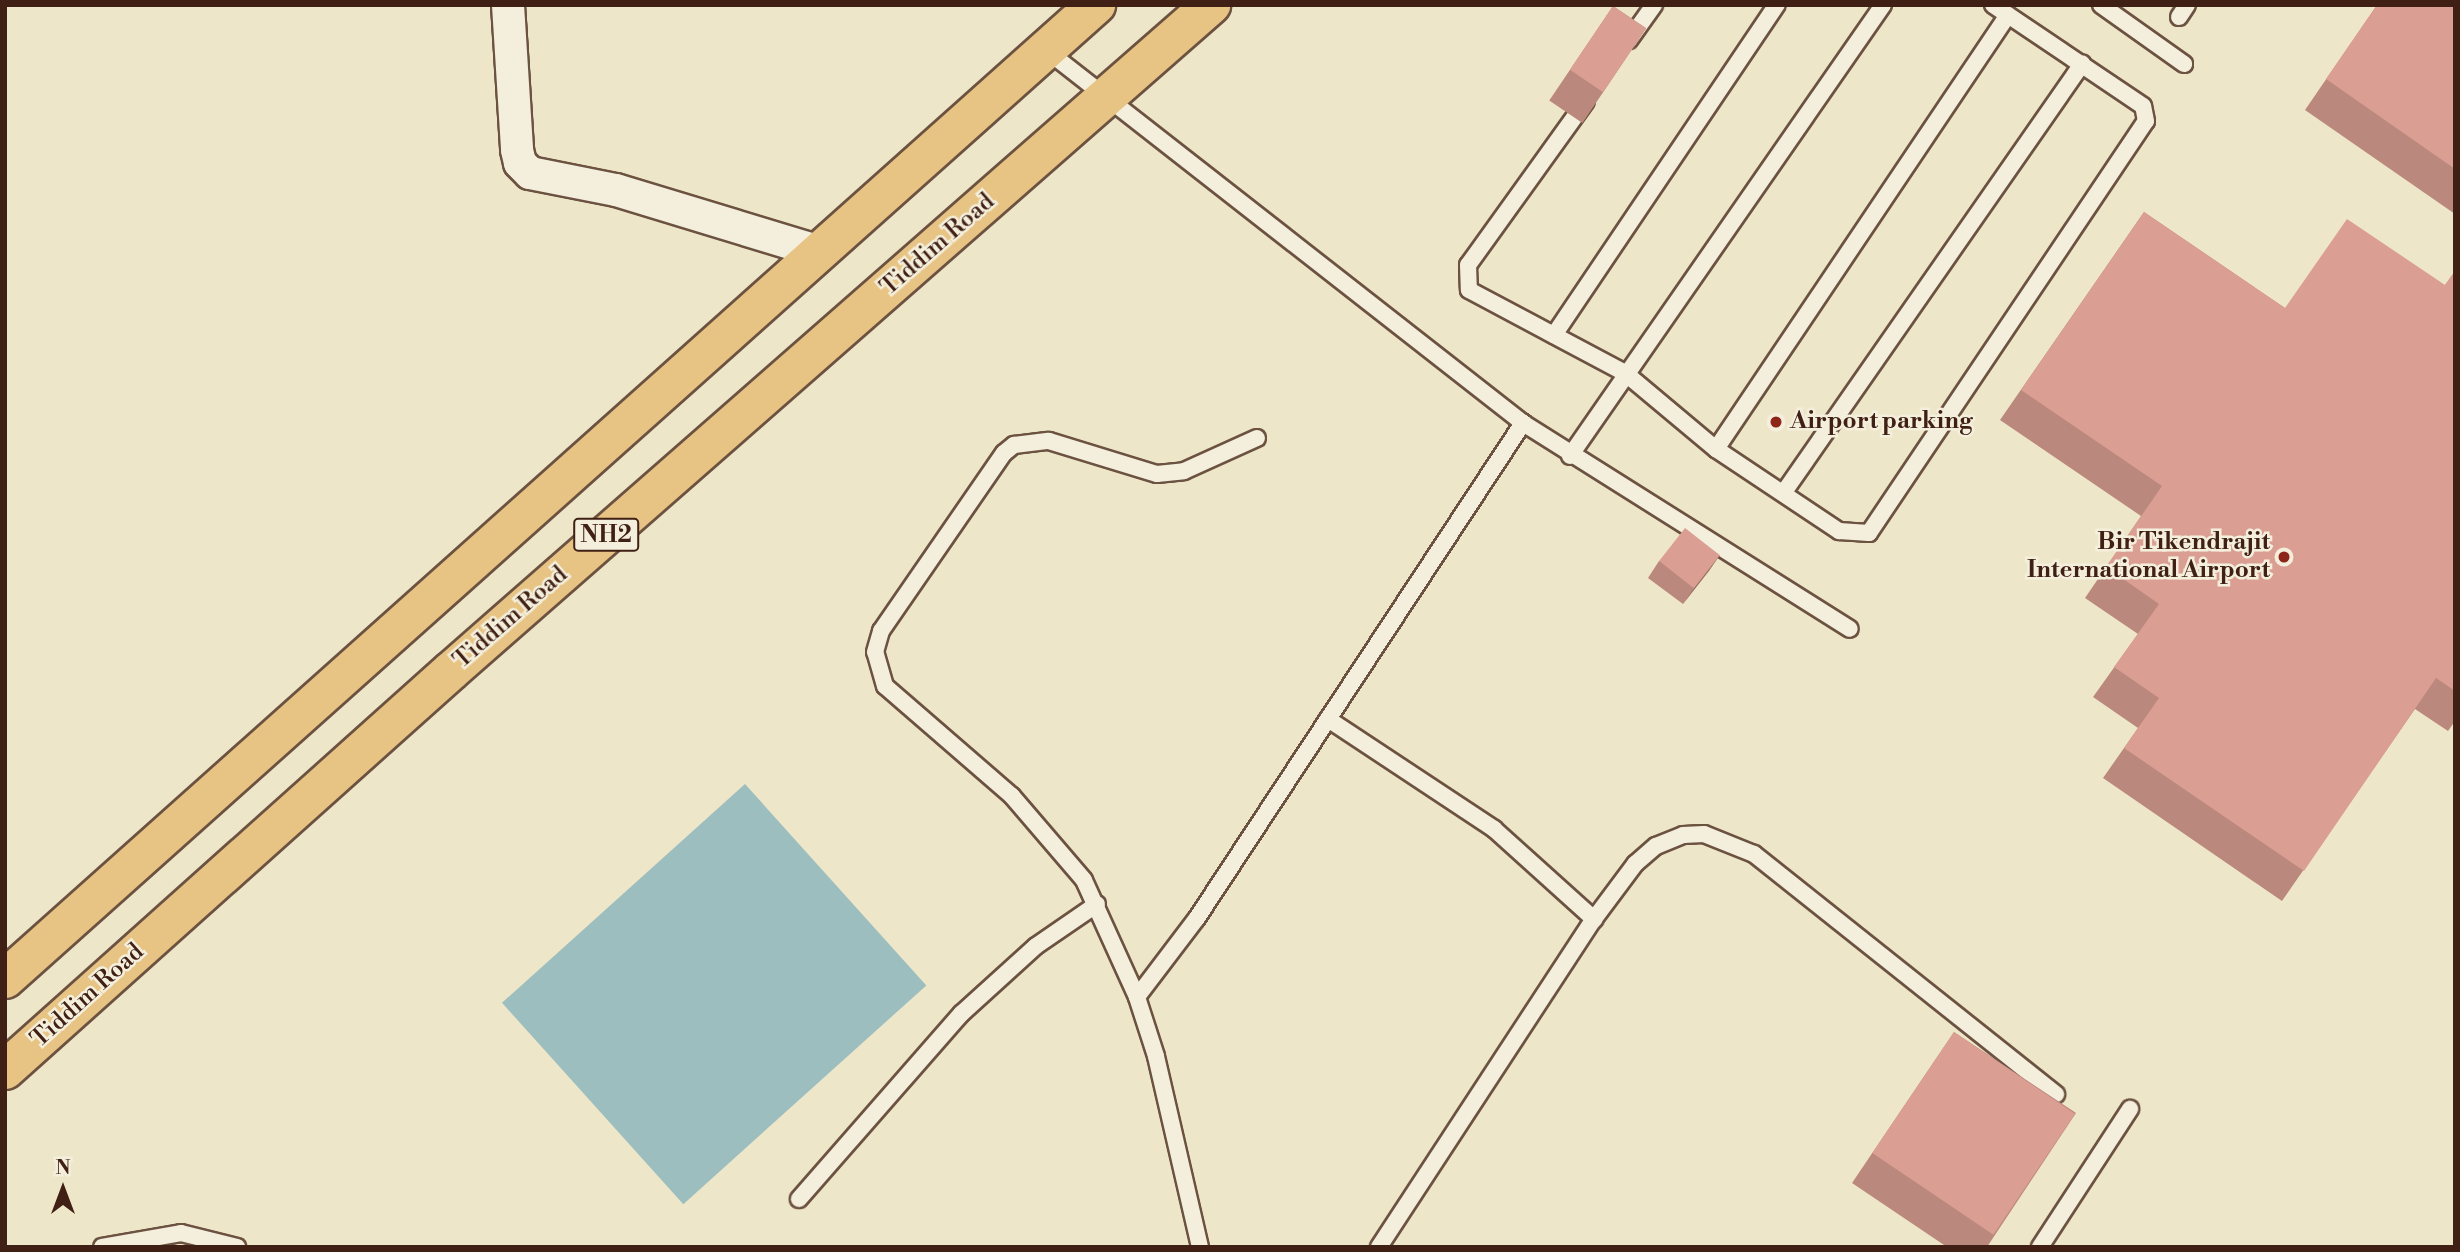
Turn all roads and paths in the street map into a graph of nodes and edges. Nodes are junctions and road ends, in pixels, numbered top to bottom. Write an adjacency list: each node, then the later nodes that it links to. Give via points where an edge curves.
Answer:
1 (508, 5): 16 (street, via 517,150 520,163 530,173 616,190)
2 (1096, 5): 10 (highway, NH2)
3 (1211, 5): 15 (highway, Tiddim Road / NH2)
4 (1654, 5): 11 (lane)
5 (1777, 5): 17 (lane)
6 (1883, 5): 18 (lane)
7 (1993, 5): 9 (lane)
8 (2101, 5): 13 (lane)
9 (2008, 15): 12 (lane); 21 (lane)
10 (1045, 50): 15 (lane); 16 (highway, NH2)
11 (1622, 50)
12 (2082, 64): 23 (lane); 23 (lane, via 2143,106 2146,121 2142,132 1869,533 1839,531)
13 (2185, 64)
14 (1597, 84): 17 (lane, via 1468,265 1469,290)
15 (1108, 96): 19 (lane); 30 (highway, Tiddim Road / NH2, via 451,670)
16 (820, 252): 28 (highway, NH2)
17 (1554, 335): 18 (lane)
18 (1625, 373): 21 (lane); 22 (lane)
19 (1523, 423): 22 (lane); 25 (lane)
20 (1257, 438): 26 (lane, via 1184,471 1157,474 1049,442 1014,445 1004,453 876,643 885,686 1012,796 1075,866)
21 (1716, 449): 23 (lane)
22 (1570, 456): 24 (lane)
23 (1784, 492)
24 (1850, 629)
25 (1328, 719): 27 (lane, via 1494,829); 29 (lane, via 1196,918)
26 (1097, 904): 29 (lane); 33 (lane, via 1036,946 961,1014)
27 (1594, 919): 31 (lane, via 1635,864 1656,846 1682,835 1728,840 1754,854); 37 (lane)
28 (5, 979)
29 (1137, 997): 36 (lane, via 1156,1055)
30 (5, 1070)
31 (2056, 1094)
32 (2130, 1109): 38 (lane)
33 (799, 1199)
34 (102, 1247): 35 (lane, via 181,1233)
35 (237, 1247)
36 (1200, 1247)
37 (1379, 1247)
38 (2040, 1247)

